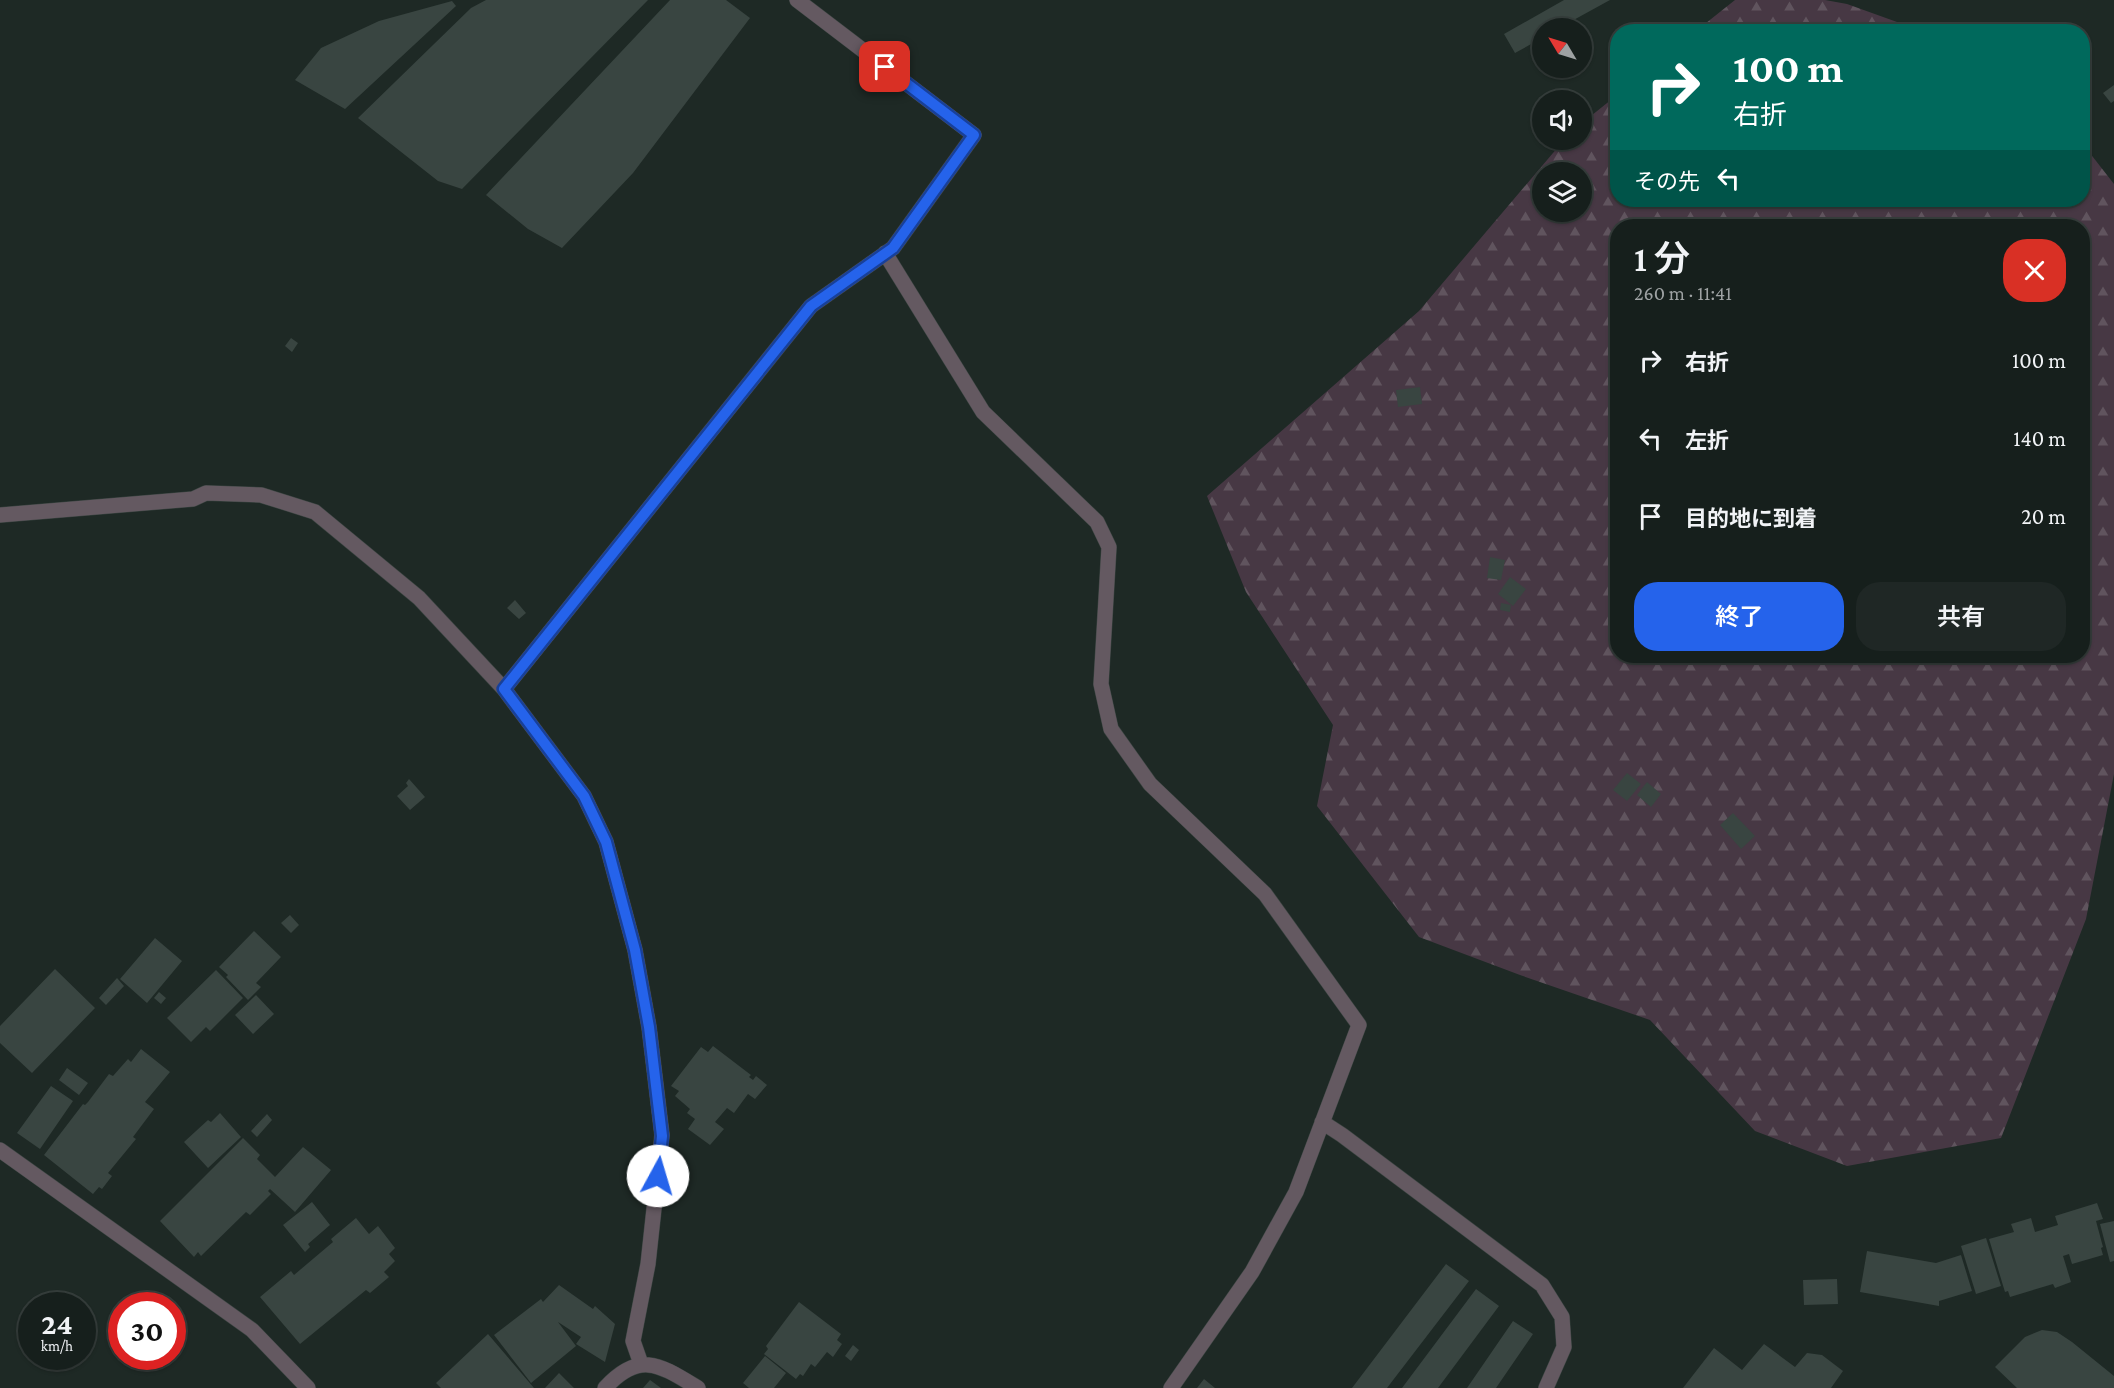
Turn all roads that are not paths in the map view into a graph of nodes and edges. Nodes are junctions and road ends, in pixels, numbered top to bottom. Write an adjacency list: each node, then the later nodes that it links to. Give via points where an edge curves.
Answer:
1 (797, 0): 2 (street, via 974,135 893,248)
2 (885, 253): 4 (street, via 811,306); 5 (street, via 983,412 1097,522 1109,548 1101,684 1111,729 1150,784 1265,894 1359,1025)
3 (0, 514): 4 (street, via 193,499 207,493 261,495 315,513 419,598)
4 (504, 689): 7 (street, via 584,796 606,842 635,950 662,1136 648,1264 633,1341)
5 (1322, 1122): 11 (street, via 1296,1192 1252,1272); 12 (street, via 1542,1285 1562,1317 1564,1347)
6 (0, 1150): 8 (street, via 252,1330)
7 (641, 1364): 9 (street, via 616,1376); 10 (street, via 663,1367)
8 (308, 1388)
9 (605, 1388)
10 (698, 1388)
11 (1171, 1388)
12 (1546, 1388)

